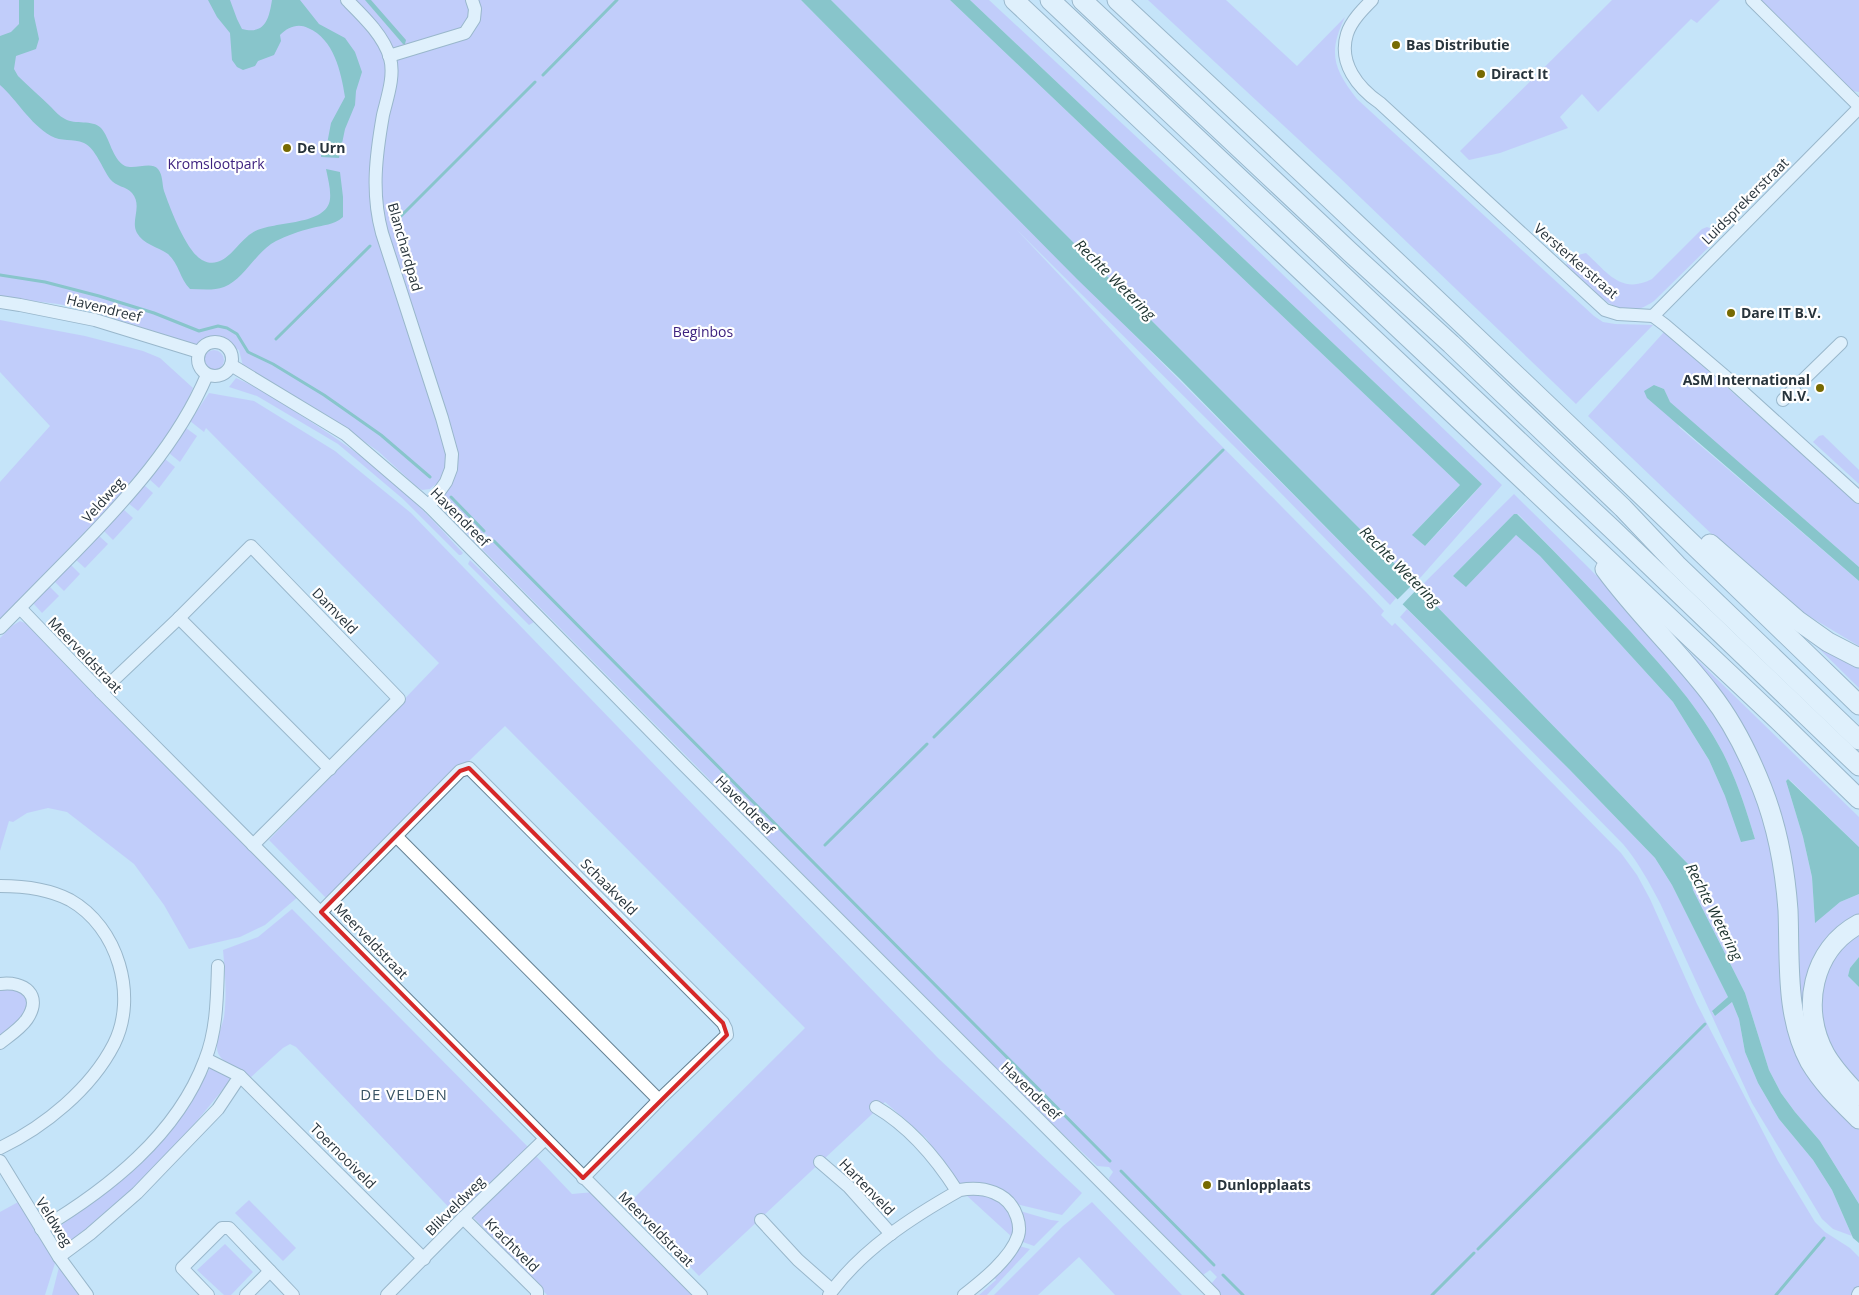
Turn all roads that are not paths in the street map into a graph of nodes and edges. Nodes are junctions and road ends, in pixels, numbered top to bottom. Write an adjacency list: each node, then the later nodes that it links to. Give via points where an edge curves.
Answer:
1 (347, 0): 9 (street, Blanchardpad, via 374,30)
2 (472, 0): 9 (street, via 474,19 465,33)
3 (1014, 0): 22 (highway)
4 (1050, 0): 18 (highway)
5 (1082, 0): 30 (highway, via 1451,344)
6 (1117, 0): 19 (highway)
7 (1752, 0): 10 (street)
8 (1368, 4): 12 (street, Versterkerstraat, via 1347,34 1345,48 1347,63 1360,87 1605,310)
9 (389, 56): 21 (street, Blanchardpad, via 390,78 376,169 377,211 452,454 446,482)
10 (1859, 107): 12 (street, Luidsprekerstraat)
11 (0, 302): 14 (street, Havendreef, via 95,320)
12 (1652, 316): 20 (street, via 1733,383)
13 (1841, 343): 17 (street)
14 (199, 352): 15 (street, via 207,344 219,342 231,354); 16 (street, via 198,363)
15 (231, 366): 16 (street, via 219,376); 21 (street, Havendreef, via 345,434)
16 (208, 375): 23 (street, Veldweg, via 160,456 120,504)
17 (1783, 400)
18 (1535, 461): 29 (highway, via 1601,535); 31 (highway, via 1611,528)
19 (1625, 478): 26 (highway, via 1693,528 1796,620); 28 (highway)
20 (1859, 497)
21 (429, 506): 70 (street, Havendreef)
22 (1577, 532): 29 (highway); 47 (highway, via 1620,590 1710,693 1748,756 1775,829 1784,873 1793,1010 1802,1041 1810,1061 1830,1090)
23 (20, 608): 25 (street, Veldweg); 27 (street, Meerveldstraat)
24 (179, 618): 27 (street, Damveld); 32 (street); 32 (street, Damveld, via 251,546 399,699)
25 (0, 628)
26 (1859, 658)
27 (101, 692): 35 (street, Meerveldstraat)
28 (1859, 705)
29 (1778, 720): 33 (highway)
30 (1859, 740)
31 (1859, 766)
32 (330, 769): 35 (street, Damveld)
33 (1859, 800)
34 (396, 836): 37 (street, Schaakveld); 45 (street); 45 (street, Schaakveld, via 460,771 469,768 704,1003 723,1023 726,1035)
35 (253, 845): 37 (street, Meerveldstraat)
36 (0, 886): 49 (street, via 47,891 71,901 89,914 116,956 122,973 124,1000 121,1027 98,1070 43,1122)
37 (321, 912): 48 (street, Meerveldstraat)
38 (1859, 924): 44 (highway, via 1839,938 1820,966 1812,995 1812,1013 1825,1055)
39 (218, 966): 42 (street, via 217,1010)
40 (0, 984): 41 (street, via 20,985 27,989 33,1001 26,1020)
41 (0, 1043)
42 (206, 1059): 43 (street, Toernooiveld); 56 (street, via 184,1104 147,1148 96,1194)
43 (240, 1076): 58 (street, via 218,1109 156,1174 90,1234); 59 (street, Toernooiveld)
44 (1859, 1096)
45 (659, 1100): 52 (street, Schaakveld)
46 (876, 1106): 53 (street, via 905,1127 936,1160)
47 (1859, 1119)
48 (545, 1139): 52 (street, Meerveldstraat); 54 (street, Blikveldweg)
49 (0, 1148)
50 (0, 1161): 56 (street, Veldweg)
51 (820, 1162): 57 (street, Hartenveld, via 849,1187)
52 (583, 1178): 68 (street, Meerveldstraat)
53 (957, 1192): 57 (street, Hartenveld); 69 (street, Hartenveld, via 972,1189 997,1193 1011,1204 1019,1223 1013,1246 984,1279)
54 (463, 1218): 59 (street, Blikveldweg); 67 (street, Krachtveld, via 537,1291)
55 (761, 1220): 61 (street, Hartenveld)
56 (42, 1229): 58 (street, Veldweg)
57 (891, 1234): 61 (street, Hartenveld)
58 (59, 1257): 62 (street, Veldweg)
59 (424, 1259): 66 (street, Blikveldweg)
60 (270, 1271): 63 (street, via 229,1228 222,1228 182,1268); 64 (street); 65 (street)
61 (830, 1293)
62 (87, 1295)
63 (208, 1295)
64 (246, 1295)
65 (293, 1295)
66 (388, 1295)
67 (537, 1295)
68 (701, 1295)
69 (964, 1295)
70 (1214, 1295)

